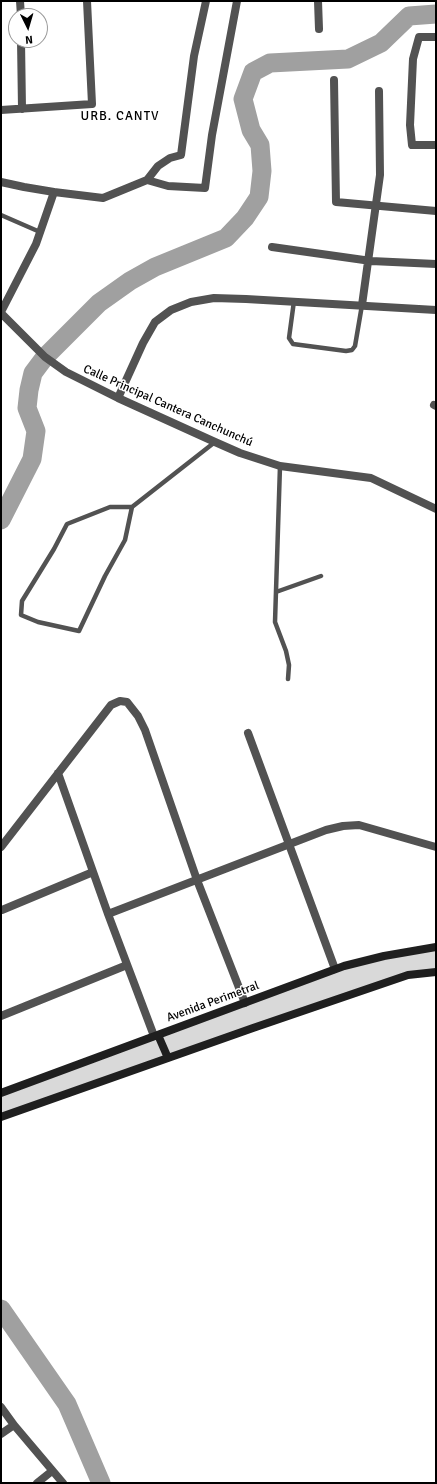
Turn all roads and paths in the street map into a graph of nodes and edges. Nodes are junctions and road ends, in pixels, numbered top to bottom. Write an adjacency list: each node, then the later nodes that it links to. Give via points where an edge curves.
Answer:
1 (87, 1): 10 (street, via 92,104)
2 (206, 1): 13 (street, via 194,56 181,155 170,158 158,166)
3 (237, 1): 13 (street, via 212,135 205,188 168,186)
4 (318, 1): 5 (street)
5 (319, 29)
6 (436, 37): 12 (street, via 418,37 413,59 410,125 412,145)
7 (21, 48): 10 (street)
8 (334, 80): 16 (street, via 336,202)
9 (379, 91): 16 (street, via 380,175)
10 (22, 109): 11 (street)
11 (1, 110)
12 (436, 145)
13 (146, 180): 15 (street, via 103,198)
14 (1, 182): 15 (street)
15 (54, 192): 19 (street)
16 (376, 205): 17 (street); 21 (street)
17 (436, 211)
18 (1, 215): 19 (lane)
19 (40, 232): 26 (street)
20 (272, 247): 21 (street)
21 (368, 260): 22 (street); 24 (street)
22 (436, 264)
23 (294, 301): 24 (street); 24 (lane, via 289,338 291,342 346,351 352,350 355,346); 27 (street, via 214,298 191,302 171,310 155,322)
24 (362, 305): 25 (street)
25 (436, 310)
26 (1, 312): 27 (street, Calle Principal Cantera Canchunchú, via 45,357 66,372)
27 (118, 398): 28 (street, Calle Principal Cantera Canchunchú)
28 (216, 442): 29 (street, Calle Principal Cantera Canchunchú); 30 (lane)
29 (280, 466): 31 (street, Calle Principal Cantera Canchunchú, via 372,478); 33 (lane)
30 (132, 507): 30 (lane, via 110,507 67,524 22,601 21,615 38,622 79,631 125,540)
31 (436, 509)
32 (321, 576): 33 (lane)
33 (276, 592): 34 (lane, via 274,622 286,651)
34 (288, 679)
35 (248, 734): 37 (street)
36 (58, 773): 38 (street); 40 (street); 41 (street, via 111,705 120,701 127,702 145,730)
37 (289, 844): 39 (street, via 326,830 359,825); 41 (street); 46 (street)
38 (1, 847)
39 (436, 847)
40 (93, 872): 42 (street); 43 (street)
41 (197, 880): 43 (street); 48 (street)
42 (2, 910)
43 (108, 914): 45 (street)
44 (436, 948): 46 (main road, Avenida Perimetral, via 384,956)
45 (127, 965): 49 (street); 50 (street)
46 (335, 969): 48 (main road, Avenida Perimetral)
47 (436, 972): 51 (main road, via 408,975)
48 (245, 1003): 50 (main road, Avenida Perimetral)
49 (1, 1016)
50 (156, 1036): 51 (main road); 52 (main road, Avenida Perimetral)
51 (168, 1058): 53 (main road)
52 (1, 1093)
53 (1, 1118)
54 (1, 1407): 55 (street)
55 (14, 1425): 56 (street); 57 (street)
56 (1, 1434)
57 (52, 1471): 58 (street); 59 (street)
58 (37, 1483)
59 (63, 1483)

